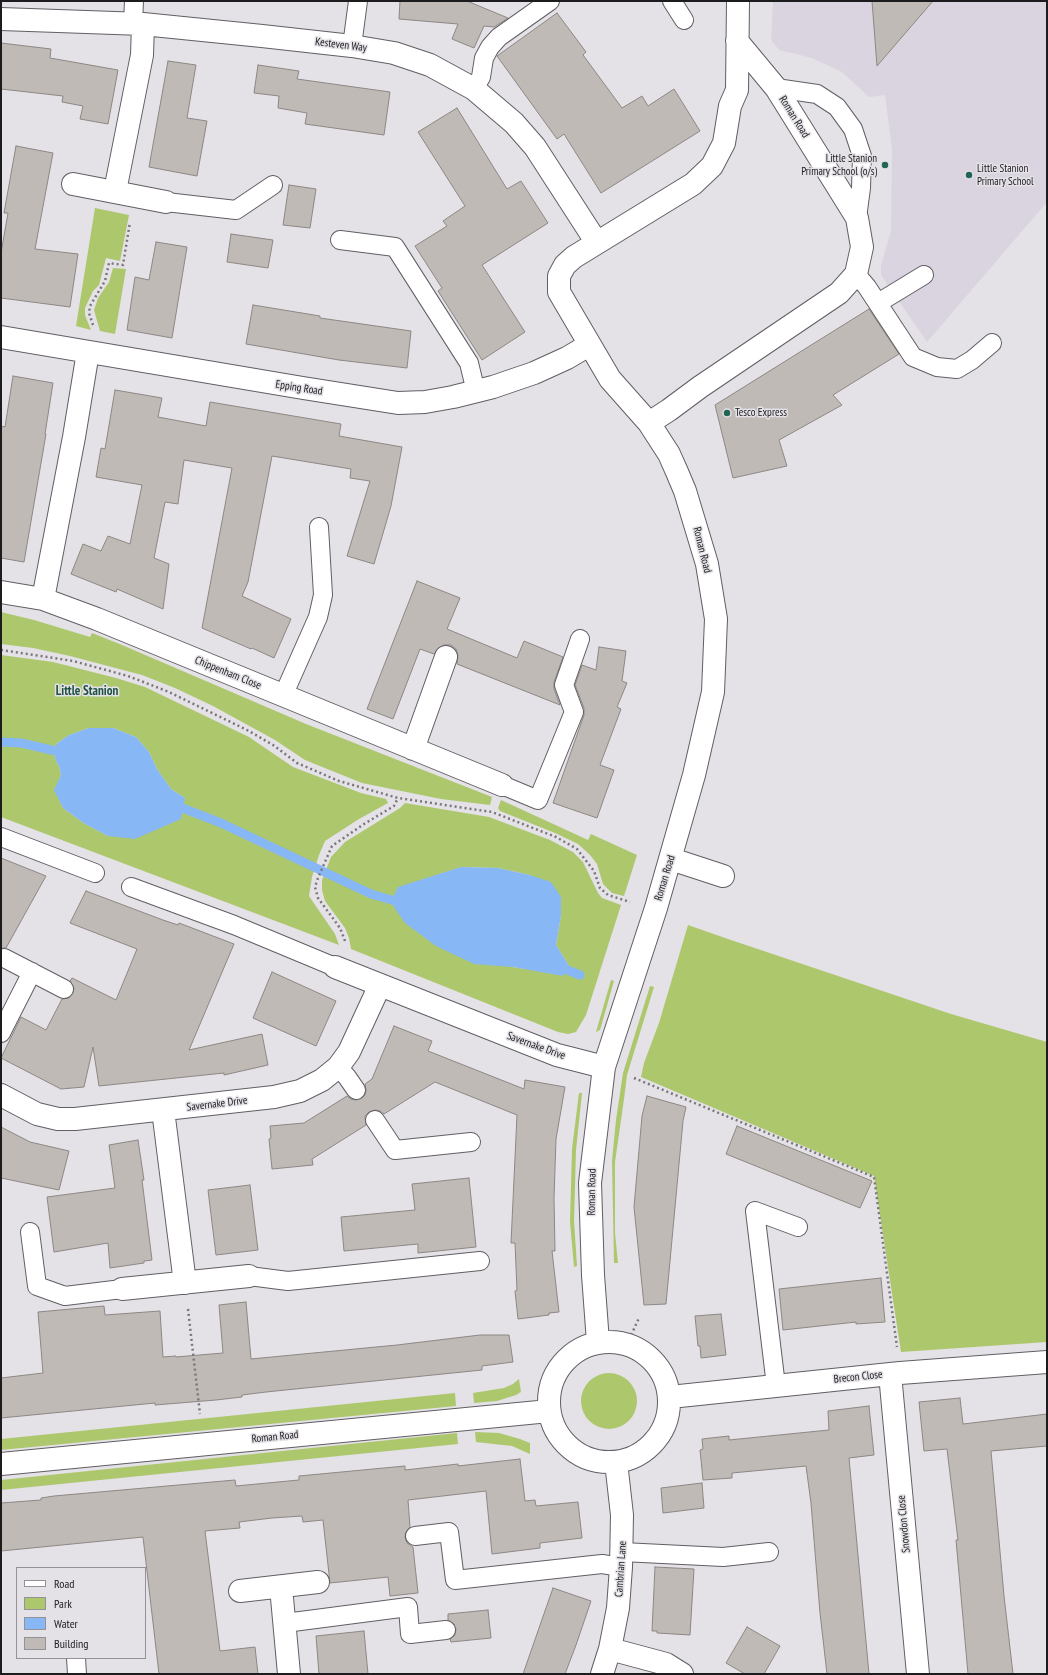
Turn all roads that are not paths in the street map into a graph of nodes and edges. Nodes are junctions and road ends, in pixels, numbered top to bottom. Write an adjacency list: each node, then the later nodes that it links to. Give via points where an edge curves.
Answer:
1 (134, 1): 8 (lane)
2 (358, 1): 10 (lane)
3 (550, 1): 12 (lane, via 490,46 484,58 481,77)
4 (672, 1): 7 (lane)
5 (738, 1): 9 (street, Roman Road)
6 (1, 19): 8 (street, Kesteven Way)
7 (684, 20)
8 (138, 24): 10 (street, Kesteven Way); 15 (street, via 142,55)
9 (738, 41): 11 (street, Roman Road); 19 (street, Roman Road, via 737,90 730,106 724,144 712,166 693,184)
10 (352, 46): 12 (street, Kesteven Way, via 394,53 430,65)
11 (776, 88): 17 (street, Roman Road); 17 (lane, via 817,94 837,107 853,129 862,156)
12 (474, 89): 19 (street, Kesteven Way, via 514,123 534,147)
13 (73, 184): 15 (street)
14 (273, 185): 16 (lane, via 236,210)
15 (115, 191): 16 (street)
16 (166, 202)
17 (857, 218): 20 (street, Roman Road, via 862,247)
18 (340, 240): 27 (lane, via 395,247 469,363)
19 (597, 243): 25 (street, Roman Road, via 565,264 559,276 560,292)
20 (856, 274): 22 (lane); 28 (street, Roman Road, via 839,293)
21 (924, 275): 22 (lane)
22 (878, 303): 24 (lane, via 913,357 937,367 957,369)
23 (1, 337): 26 (street, Epping Road)
24 (992, 343)
25 (589, 345): 27 (street, Epping Road, via 534,373); 28 (street, Roman Road, via 610,379)
26 (88, 352): 27 (street, Epping Road, via 398,403 425,402); 31 (street)
27 (476, 392)
28 (649, 423): 38 (street, Roman Road, via 669,454 685,491 707,564 716,619 713,692)
29 (319, 527): 34 (lane, via 323,595 318,617)
30 (1, 592): 31 (street, Chippenham Close)
31 (43, 599): 34 (street, Chippenham Close)
32 (580, 639): 36 (lane, via 564,685 574,712 538,800)
33 (446, 657): 35 (street)
34 (282, 696): 35 (street, Chippenham Close)
35 (413, 749): 36 (street, Chippenham Close)
36 (502, 784)
37 (1, 837): 39 (lane)
38 (671, 860): 40 (street); 49 (street, Roman Road)
39 (95, 873)
40 (723, 876)
41 (131, 887): 43 (lane, via 234,924)
42 (4, 958): 44 (lane)
43 (336, 967): 45 (street, Savernake Drive)
44 (32, 972): 46 (lane); 47 (lane)
45 (380, 985): 48 (street, Savernake Drive, via 349,1052); 49 (street, Savernake Drive, via 557,1055)
46 (64, 989)
47 (1, 1032)
48 (338, 1067): 50 (lane); 52 (street, Savernake Drive, via 322,1080 300,1091)
49 (604, 1067): 61 (street, Roman Road, via 590,1183)
50 (356, 1090)
51 (1, 1095): 52 (street, Savernake Drive, via 37,1114 58,1119)
52 (163, 1110): 59 (street)
53 (375, 1120): 54 (lane, via 395,1150)
54 (471, 1142)
55 (798, 1228): 64 (lane, via 755,1211)
56 (30, 1232): 60 (lane, via 37,1286 64,1296)
57 (480, 1261): 58 (lane, via 288,1281)
58 (249, 1276): 59 (street)
59 (185, 1283): 60 (street)
60 (122, 1289)
61 (598, 1342): 65 (street, via 627,1344 638,1348 654,1360 665,1377); 66 (street, via 580,1348 566,1359 555,1374 549,1392)
62 (1047, 1362): 63 (street, Brecon Close)
63 (895, 1373): 64 (street, Brecon Close); 83 (street, Snowdon Close)
64 (776, 1386): 65 (street, Brecon Close)
65 (670, 1397): 67 (street, via 669,1415 662,1433 650,1447 634,1457)
66 (549, 1411): 67 (street, via 554,1428 565,1444 580,1455 597,1461); 68 (street, Roman Road)
67 (616, 1462): 71 (street, Cambrian Lane, via 622,1515)
68 (1, 1464)
69 (415, 1536): 71 (lane, via 449,1532 455,1580)
70 (769, 1552): 71 (lane, via 723,1557)
71 (621, 1560): 77 (street, Cambrian Lane, via 618,1608)
72 (318, 1582): 73 (street)
73 (281, 1587): 74 (street); 75 (street)
74 (240, 1592)
75 (285, 1623): 76 (lane, via 408,1608 410,1634); 80 (street)
76 (446, 1630)
77 (610, 1649): 81 (street, Cambrian Lane); 82 (street, via 666,1664)
78 (76, 1659): 79 (lane)
79 (77, 1674)
80 (289, 1674)
81 (602, 1674)
82 (682, 1674)
83 (918, 1674)

